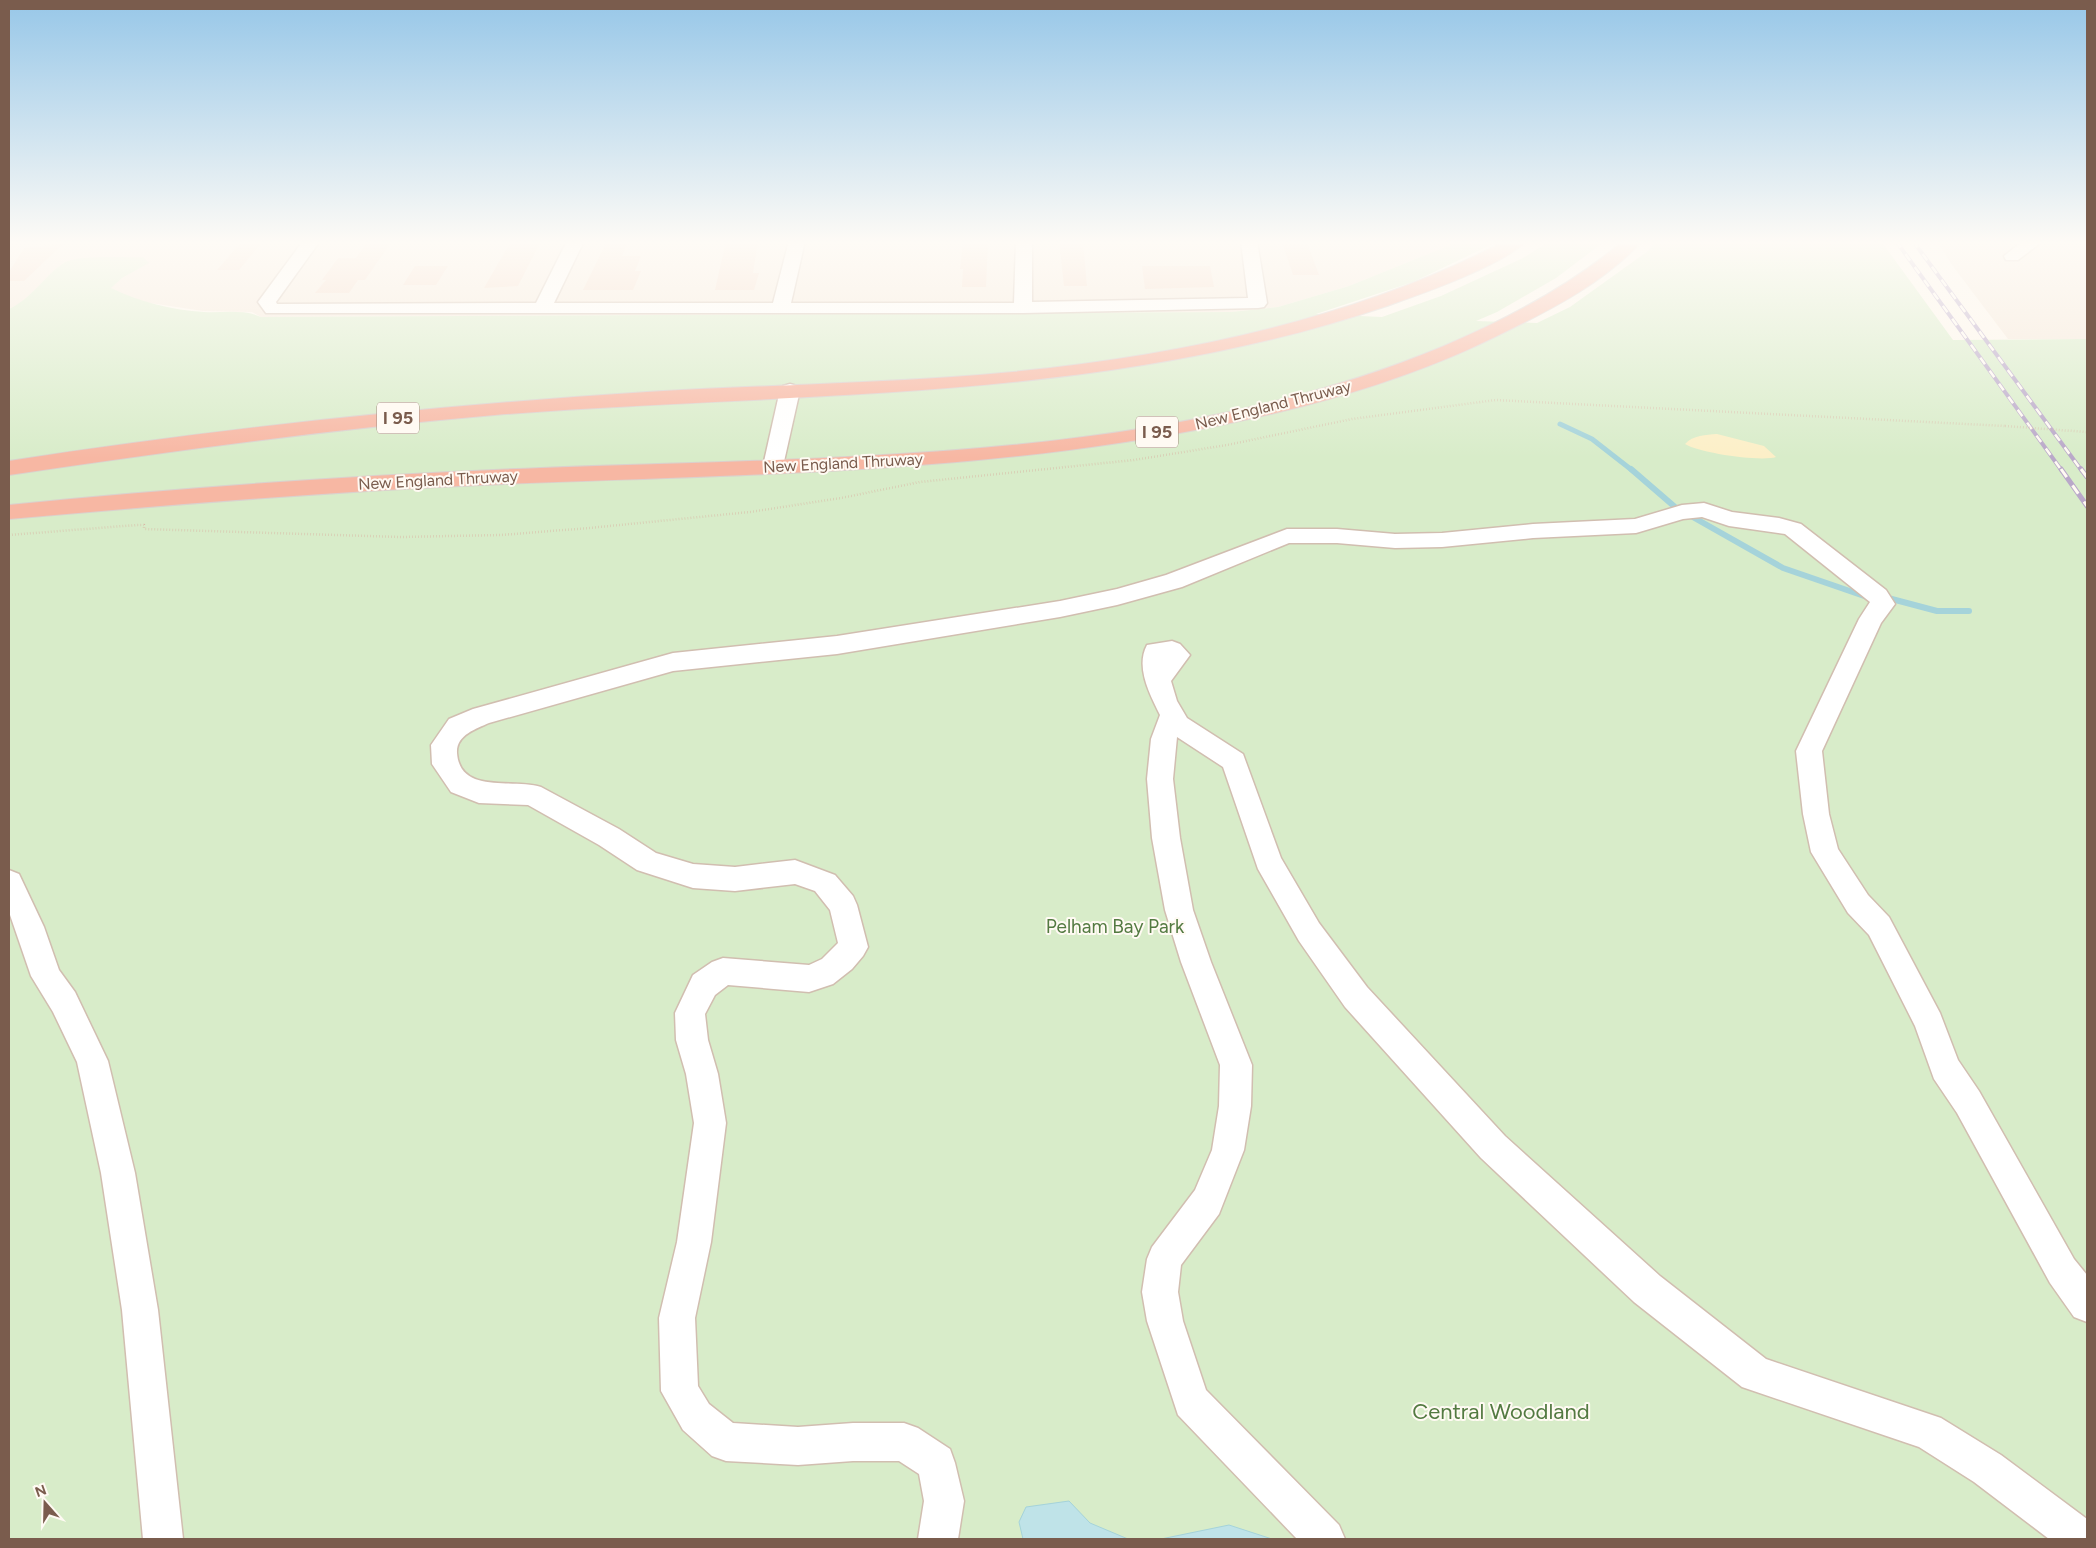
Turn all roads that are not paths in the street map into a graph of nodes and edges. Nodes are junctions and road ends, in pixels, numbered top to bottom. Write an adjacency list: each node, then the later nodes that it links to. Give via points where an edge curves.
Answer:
1 (1348, 313): 3 (highway, I 95, via 1256,338 1048,373 957,383)
2 (1525, 313): 4 (highway, New England Thruway / I 95, via 1478,338 1393,373 1291,404 1179,429 1053,448 953,458)
3 (790, 390): 4 (street); 5 (highway, I 95, via 398,418)
4 (773, 466): 6 (highway, New England Thruway / I 95, via 365,483)
5 (9, 468)
6 (9, 512)
7 (1157, 677): 8 (street)
8 (1173, 715): 13 (street, via 1164,739 1160,780 1177,901 1196,962 1236,1065 1235,1106 1228,1150 1207,1202 1164,1259 1160,1292 1165,1321 1191,1402); 14 (street, via 1178,725 1234,762 1268,861 1309,932 1356,997 1493,1147 1562,1212 1648,1289 1755,1374 1928,1431 1951,1444)
9 (9, 882): 11 (street, via 30,927 46,976 64,1002 92,1061 118,1173 140,1310)
10 (2087, 1304): 12 (street, via 2062,1271 1968,1102 1945,1068 1929,1023 1879,926 1858,904 1825,852 1816,814 1809,751 1871,619 1883,604 1878,596 1793,529 1728,518 1704,510 1682,512 1636,526 1442,540 1287,536 1183,578 1117,597 838,645 673,662 482,716 458,726 444,745 445,764 460,785 479,792 532,795 656,865 693,876 736,879 795,872 825,883 843,905 853,947 837,965 817,977 724,971 704,985 690,1014 692,1040 702,1074 710,1123 694,1242 677,1318 680,1391 696,1417 726,1442 798,1446 904,1442 936,1463 944,1501)
11 (163, 1539)
12 (938, 1539)
13 (1325, 1539)
14 (2081, 1539)

